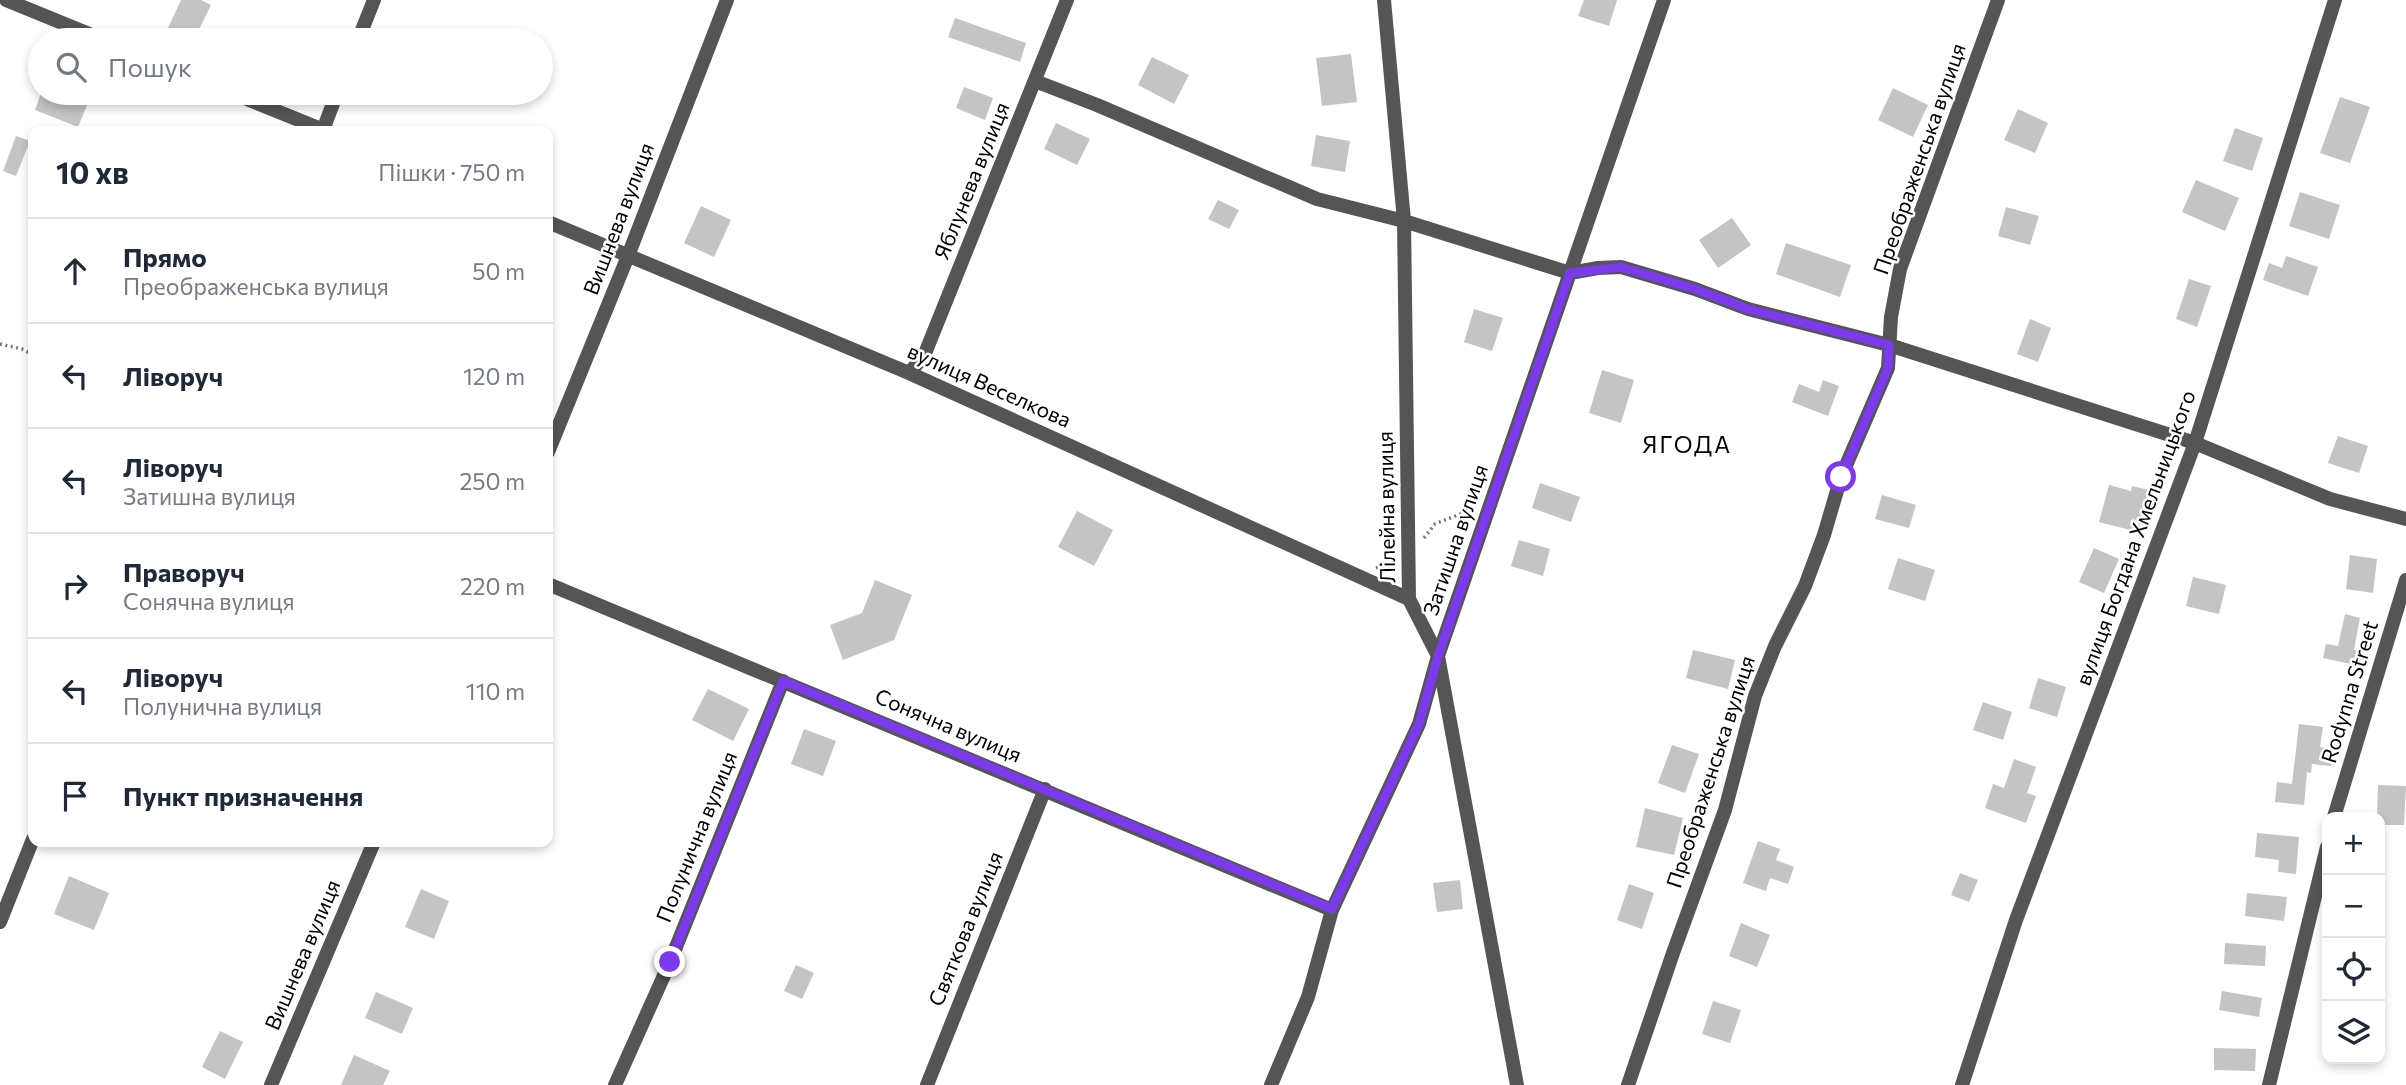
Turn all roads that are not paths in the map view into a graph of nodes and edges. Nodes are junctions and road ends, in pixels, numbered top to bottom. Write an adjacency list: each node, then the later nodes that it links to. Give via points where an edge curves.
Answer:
1 (6, 0): 9 (street)
2 (374, 0): 11 (street)
3 (727, 0): 19 (street, Вишнева вулиця)
4 (1067, 0): 12 (street, Яблунева вулиця)
5 (1384, 0): 17 (street, Лілейна вулиця)
6 (1664, 0): 20 (street, Затишна вулиця)
7 (1998, 0): 21 (street, Преображенська вулиця, via 1900,269)
8 (2335, 0): 24 (street, вулиця Богдана Хмельницького)
9 (38, 6): 10 (street)
10 (81, 28)
11 (363, 28)
12 (1035, 81): 17 (street, via 1317,199); 22 (street, Яблунева вулиця, via 924,356)
13 (261, 105): 15 (street)
14 (333, 105): 16 (street)
15 (312, 126)
16 (326, 126)
17 (1404, 221): 20 (street); 28 (street, Лілейна вулиця)
18 (553, 224): 19 (street, вулиця Веселкова)
19 (628, 256): 22 (street, вулиця Веселкова); 23 (street, Вишнева вулиця)
20 (1570, 273): 21 (street, via 1621,267 1748,309); 29 (street, Затишна вулиця)
21 (1889, 345): 24 (street); 43 (street, Преображенська вулиця, via 1888,368 1841,477 1805,586 1755,696 1725,810)
22 (909, 373): 28 (street, вулиця Веселкова)
23 (553, 440)
24 (2195, 443): 25 (street, via 2330,499); 44 (street, вулиця Богдана Хмельницького, via 2016,920)
25 (2406, 519)
26 (2406, 580): 32 (street, Rodynna Street)
27 (553, 586): 30 (street, Сонячна вулиця)
28 (1409, 599): 29 (street, Лілейна вулиця)
29 (1438, 656): 36 (street, Затишна вулиця, via 1419,724); 42 (street, Лілейна вулиця)
30 (783, 681): 31 (street, Сонячна вулиця); 39 (street, Полунична вулиця, via 670,962)
31 (1045, 789): 36 (street, Сонячна вулиця); 40 (street, Святкова вулиця)
32 (2336, 812)
33 (30, 847): 37 (street)
34 (372, 847): 38 (street, Вишнева вулиця)
35 (2322, 868): 45 (street)
36 (1332, 909): 41 (street, Затишна вулиця, via 1308,997)
37 (0, 922)
38 (271, 1085)
39 (615, 1085)
40 (926, 1085)
41 (1270, 1085)
42 (1517, 1085)
43 (1628, 1085)
44 (1962, 1085)
45 (2269, 1085)

